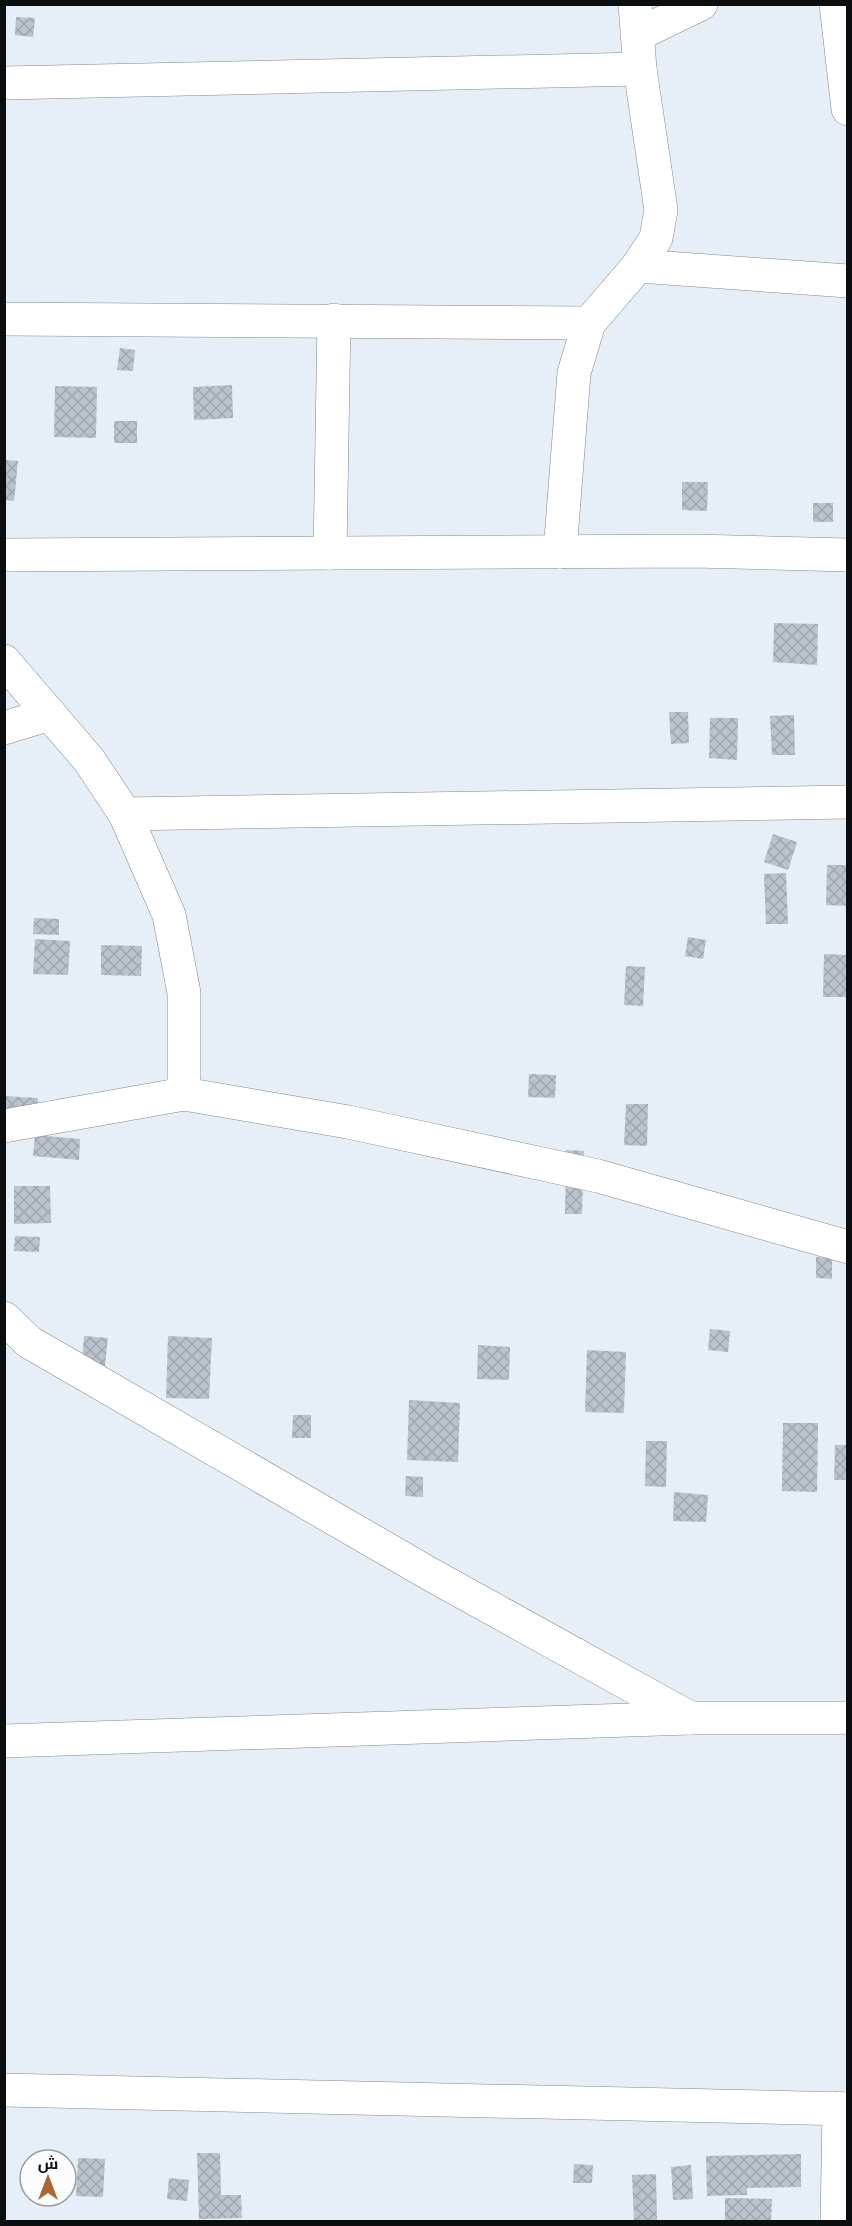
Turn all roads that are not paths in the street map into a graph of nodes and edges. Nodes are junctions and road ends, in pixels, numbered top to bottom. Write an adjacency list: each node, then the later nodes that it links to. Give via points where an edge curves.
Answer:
1 (701, 4): 3 (street)
2 (836, 4): 6 (street)
3 (636, 20): 4 (street)
4 (640, 69): 5 (street); 7 (street, via 661,210 656,238)
5 (4, 83)
6 (848, 109)
7 (638, 266): 8 (street); 11 (street)
8 (848, 281)
9 (4, 319): 10 (street)
10 (334, 320): 11 (street); 13 (street)
11 (590, 323): 12 (street, via 574,373)
12 (560, 552): 13 (street); 15 (street)
13 (330, 553): 14 (street)
14 (4, 555)
15 (848, 555)
16 (4, 661): 17 (street)
17 (50, 714): 18 (street); 20 (street, via 89,759)
18 (4, 728)
19 (848, 802): 20 (street)
20 (125, 814): 21 (street, via 169,915 184,993)
21 (184, 1094): 22 (street); 23 (street, via 348,1122 597,1176)
22 (4, 1126)
23 (848, 1247)
24 (4, 1318): 25 (street, via 39,1348 428,1573)
25 (690, 1718): 26 (street); 27 (street)
26 (848, 1718)
27 (4, 1741)
28 (4, 2090): 29 (street)
29 (843, 2108): 30 (street)
30 (837, 2222)

